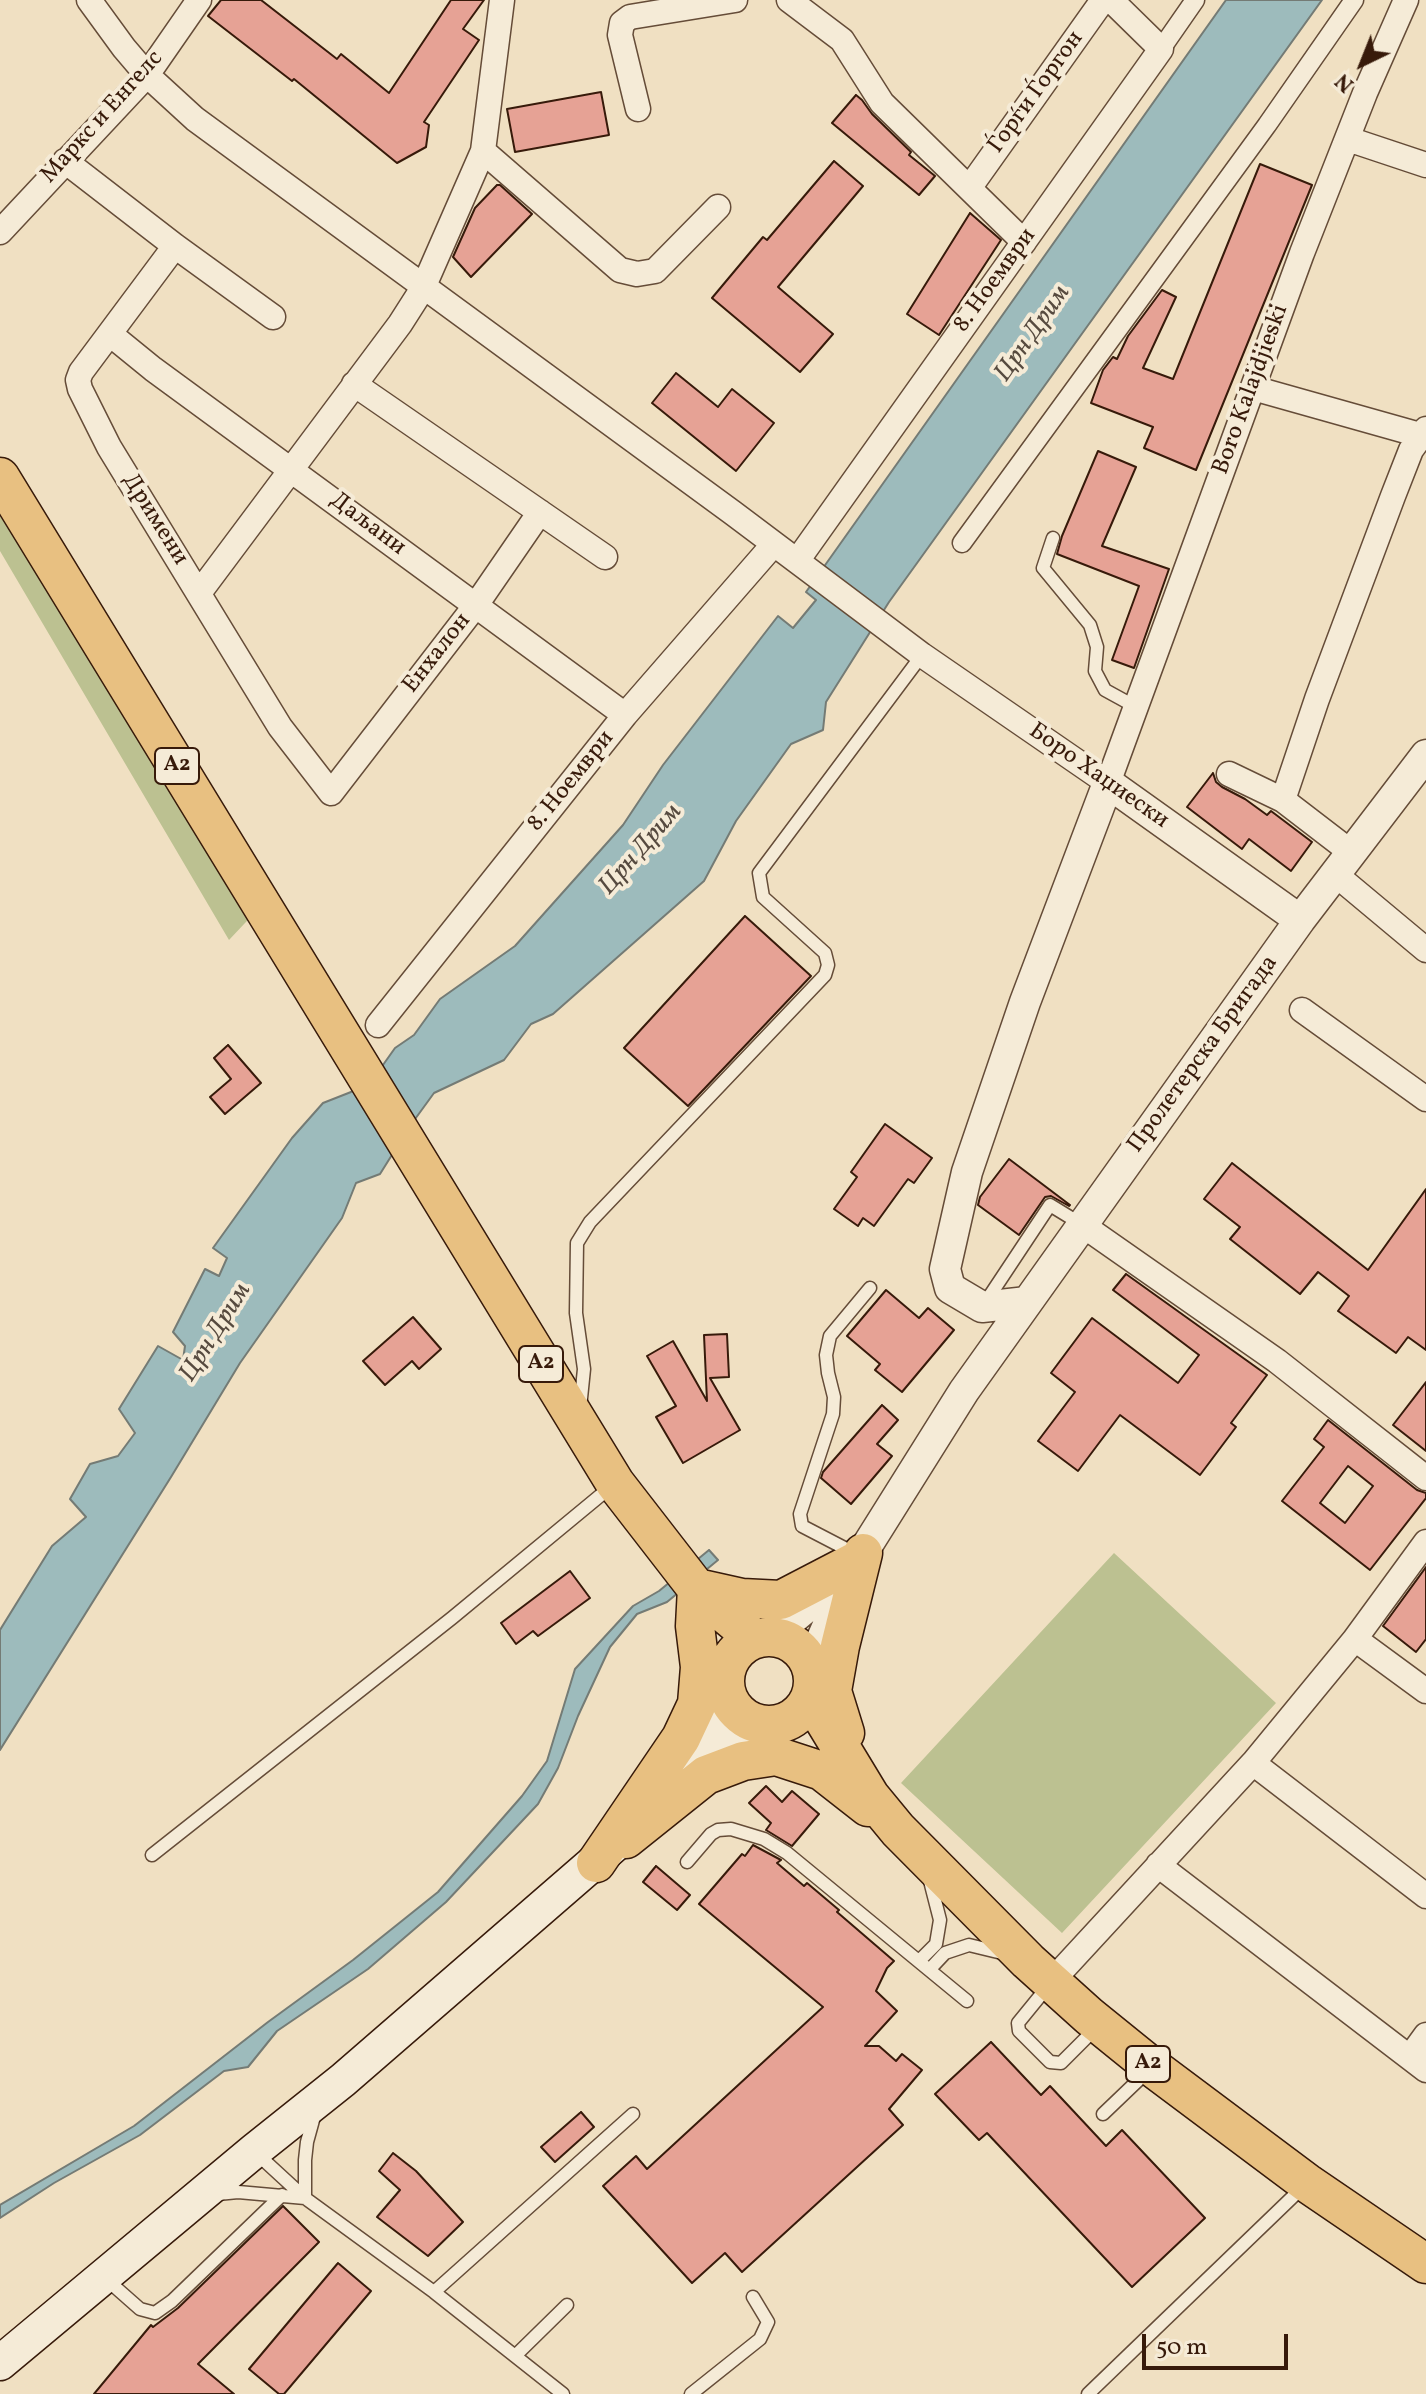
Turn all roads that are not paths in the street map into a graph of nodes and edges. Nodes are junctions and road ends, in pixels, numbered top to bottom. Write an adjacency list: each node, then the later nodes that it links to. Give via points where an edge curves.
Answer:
1 (89, 0): 12 (street, Боро Хаџиески)
2 (199, 0): 12 (street, Маркс и Енгелс)
3 (502, 0): 15 (street)
4 (735, 0): 13 (street, via 630,17 622,23 620,35)
5 (789, 0): 18 (street, via 842,40 882,103)
6 (1103, 0): 18 (street, Ѓорѓи Ѓоргон)
7 (1111, 0): 11 (street)
8 (1195, 0): 11 (street, 8. Ноември)
9 (1354, 0): 33 (street)
10 (1406, 0): 14 (street, Boro Kalajdjieski)
11 (1161, 49): 21 (street, 8. Ноември)
12 (147, 75): 16 (street, Маркс и Енгелс); 23 (street, Боро Хаџиески, via 195,119)
13 (638, 109)
14 (1348, 139): 17 (street); 27 (street, Boro Kalajdjieski)
15 (483, 151): 19 (street, via 620,270 655,271); 23 (street)
16 (65, 161): 20 (street, Маркс и Енгелс); 22 (street)
17 (1426, 165)
18 (970, 187): 21 (street)
19 (718, 207)
20 (0, 232)
21 (1024, 242): 36 (street, 8. Ноември)
22 (175, 246): 24 (street); 25 (street, Дримени)
23 (423, 288): 26 (street); 34 (street, Боро Хаџиески)
24 (273, 317)
25 (110, 334): 29 (street, Даљани); 37 (street, Дримени, via 81,372 80,389 109,447)
26 (354, 384): 29 (street); 31 (street)
27 (1253, 388): 28 (street); 40 (street, Boro Kalajdjieski)
28 (1423, 432): 46 (street, via 1402,473)
29 (293, 470): 37 (street); 38 (street, Даљани)
30 (0, 477): 58 (main road, A2)
31 (540, 512): 35 (street); 38 (street, Енхалон)
32 (1053, 538): 40 (lane, via 1043,568 1090,625 1097,647 1095,671 1105,690)
33 (962, 543)
34 (773, 545): 36 (street, Боро Хаџиески); 41 (street, 8. Ноември)
35 (605, 557)
36 (797, 561): 39 (street, Боро Хаџиески)
37 (199, 593): 45 (street, Дримени, via 280,727)
38 (476, 605): 41 (street, Даљани); 45 (street, Енхалон)
39 (922, 655): 44 (street, Боро Хаџиески); 58 (lane, via 759,873 763,897 825,953 825,975 590,1222 577,1243 576,1313 584,1369)
40 (1136, 707): 44 (street, Boro Kalajdjieski)
41 (625, 715): 51 (street, 8. Ноември)
42 (1426, 755): 47 (street, Пролетерска Бригада)
43 (1229, 774): 46 (street)
44 (1108, 783): 48 (street, Боро Хаџиески); 56 (street, via 967,1172 945,1269 950,1288)
45 (331, 793)
46 (1283, 800): 47 (street)
47 (1343, 863): 48 (street, Пролетерска Бригада); 49 (street)
48 (1300, 920): 53 (street, Пролетерска Бригада)
49 (1426, 950)
50 (1302, 1010): 52 (street)
51 (378, 1025)
52 (1426, 1099)
53 (1081, 1224): 55 (street, Пролетерска Бригада); 56 (lane, via 1050,1205); 59 (street, via 1277,1361)
54 (870, 1288): 62 (lane, via 830,1336 826,1355 833,1414 800,1514 802,1526)
55 (1027, 1302): 56 (street); 57 (street, Пролетерска Бригада)
56 (982, 1307): 57 (street)
57 (987, 1359): 62 (street, Пролетерска Бригада)
58 (579, 1423): 60 (main road, A2)
59 (1426, 1478)
60 (615, 1483): 63 (main road, A2); 72 (lane)
61 (1426, 1542): 65 (street)
62 (858, 1559): 63 (main road, via 781,1600 742,1598); 64 (street); 68 (street); 71 (main road, via 832,1691 846,1735)
63 (691, 1580): 64 (main road, A2); 66 (main road, A2); 75 (main road, via 700,1667 697,1704 681,1738)
64 (763, 1638): 66 (main road, via 741,1646 731,1657); 68 (main road, A2, via 788,1641 801,1651)
65 (1355, 1639): 67 (street); 69 (street)
66 (727, 1685): 68 (main road, A2, via 736,1711 751,1722); 70 (main road)
67 (1426, 1691)
68 (794, 1702): 70 (main road); 71 (main road, A2)
69 (1253, 1763): 76 (street); 77 (street)
70 (686, 1773): 75 (main road)
71 (898, 1830): 73 (main road, A2); 75 (main road, via 822,1771 776,1756 706,1775)
72 (152, 1855)
73 (925, 1858): 78 (lane, via 940,1920); 79 (main road, A2)
74 (687, 1862): 78 (lane, via 718,1830 764,1839)
75 (596, 1863): 85 (main road)
76 (1158, 1865): 79 (street); 83 (street)
77 (1426, 1896)
78 (925, 1965): 79 (lane, via 969,1945); 80 (lane)
79 (1039, 1972): 81 (main road, A2); 81 (lane, via 1018,2023 1019,2031 1050,2062 1061,2063)
80 (967, 2001)
81 (1099, 2024): 84 (main road, A2)
82 (1426, 2035): 83 (street)
83 (1418, 2064)
84 (1152, 2067): 87 (lane); 89 (main road, A2)
85 (320, 2098): 88 (main road); 92 (lane, via 307,2142)
86 (633, 2114): 95 (lane)
87 (1103, 2114)
88 (254, 2151): 91 (main road); 92 (lane)
89 (1307, 2183): 93 (main road, A2); 102 (lane)
90 (282, 2195): 91 (lane); 92 (lane); 94 (lane, via 155,2313 140,2309)
91 (201, 2196): 94 (main road)
92 (305, 2198): 95 (lane)
93 (1426, 2264)
94 (103, 2277): 99 (main road)
95 (434, 2292): 98 (lane)
96 (753, 2297): 101 (lane, via 768,2322 760,2339)
97 (567, 2305): 98 (lane)
98 (515, 2356): 100 (lane)
99 (0, 2363)
100 (563, 2394)
101 (691, 2394)
102 (1088, 2394)

